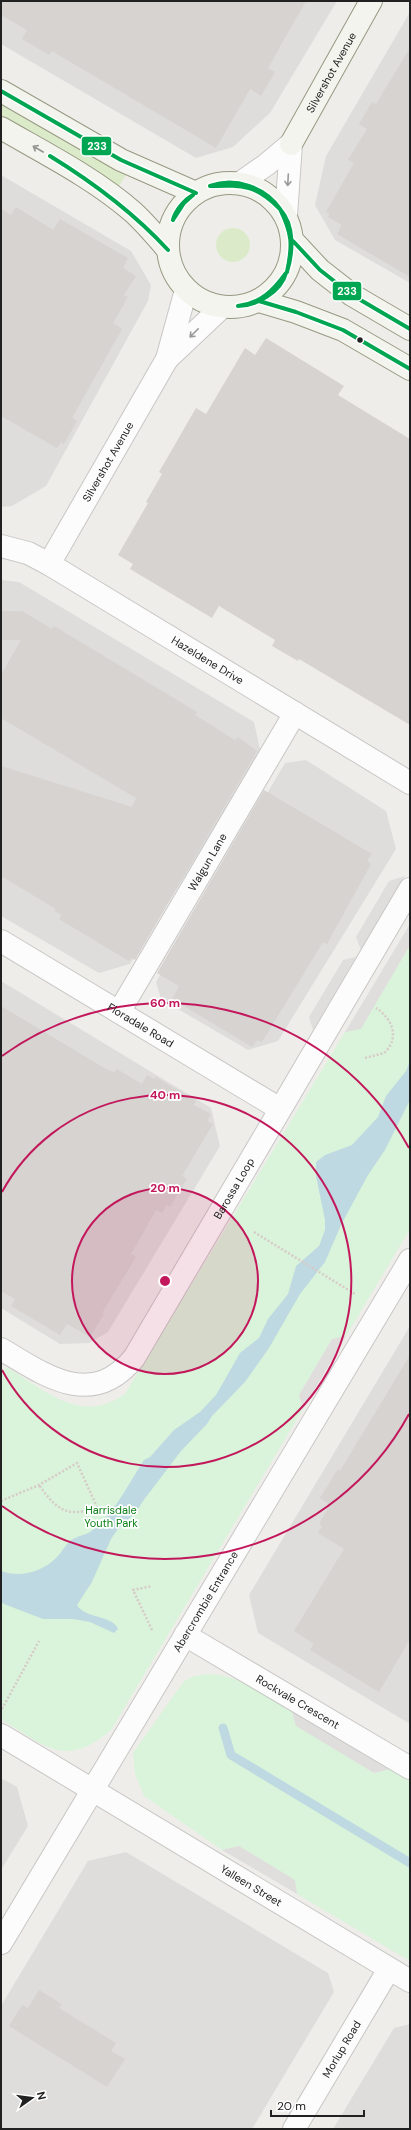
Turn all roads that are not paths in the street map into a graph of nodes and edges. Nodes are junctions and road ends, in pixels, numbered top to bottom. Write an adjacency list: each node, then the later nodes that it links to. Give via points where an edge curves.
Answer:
1 (371, 1): 4 (street, Silvershot Avenue)
2 (1, 91): 6 (street, via 121,160)
3 (1, 128): 9 (street, one-way to 3, via 146,225 106,192)
4 (290, 144): 5 (street, Silvershot Avenue); 7 (street, Silvershot Avenue, one-way to 7)
5 (240, 183): 6 (street, via 217,184); 7 (street, via 264,193)
6 (196, 193): 9 (street, via 184,203 175,216 170,230)
7 (286, 216): 8 (street)
8 (292, 241): 11 (street, via 292,253 285,276); 13 (street, via 320,270 352,295)
9 (168, 250): 10 (street, via 176,277)
10 (186, 290): 12 (street, via 209,304); 14 (street, Silvershot Avenue)
11 (259, 301): 12 (street, via 247,306); 15 (street, via 343,330)
12 (222, 307): 14 (street, Silvershot Avenue, one-way to 14)
13 (410, 329)
14 (166, 359): 17 (street, Silvershot Avenue)
15 (410, 369)
16 (1, 546): 17 (street, Hazeldene Drive, via 28,553)
17 (49, 564): 18 (street, Hazeldene Drive)
18 (295, 713): 19 (street, Hazeldene Drive); 22 (street, Walgun Lane)
19 (410, 783)
20 (410, 889): 23 (street, Barossa Loop)
21 (1, 941): 22 (street, Floradale Road)
22 (119, 1012): 23 (street, Floradale Road)
23 (280, 1108): 25 (street, Barossa Loop, via 134,1358 121,1372 96,1383 78,1385 61,1382)
24 (410, 1260): 26 (street, Abercrombie Entrance)
25 (1, 1349)
26 (185, 1635): 28 (street, Rockvale Crescent); 29 (street, Abercrombie Entrance)
27 (1, 1735): 29 (street, Yalleen Street)
28 (410, 1768)
29 (92, 1790): 30 (street, Abercrombie Entrance); 31 (street, Yalleen Street)
30 (1, 1943)
31 (389, 1969): 32 (street, Yalleen Street); 33 (street, Morlup Road)
32 (410, 1981)
33 (294, 2129)

